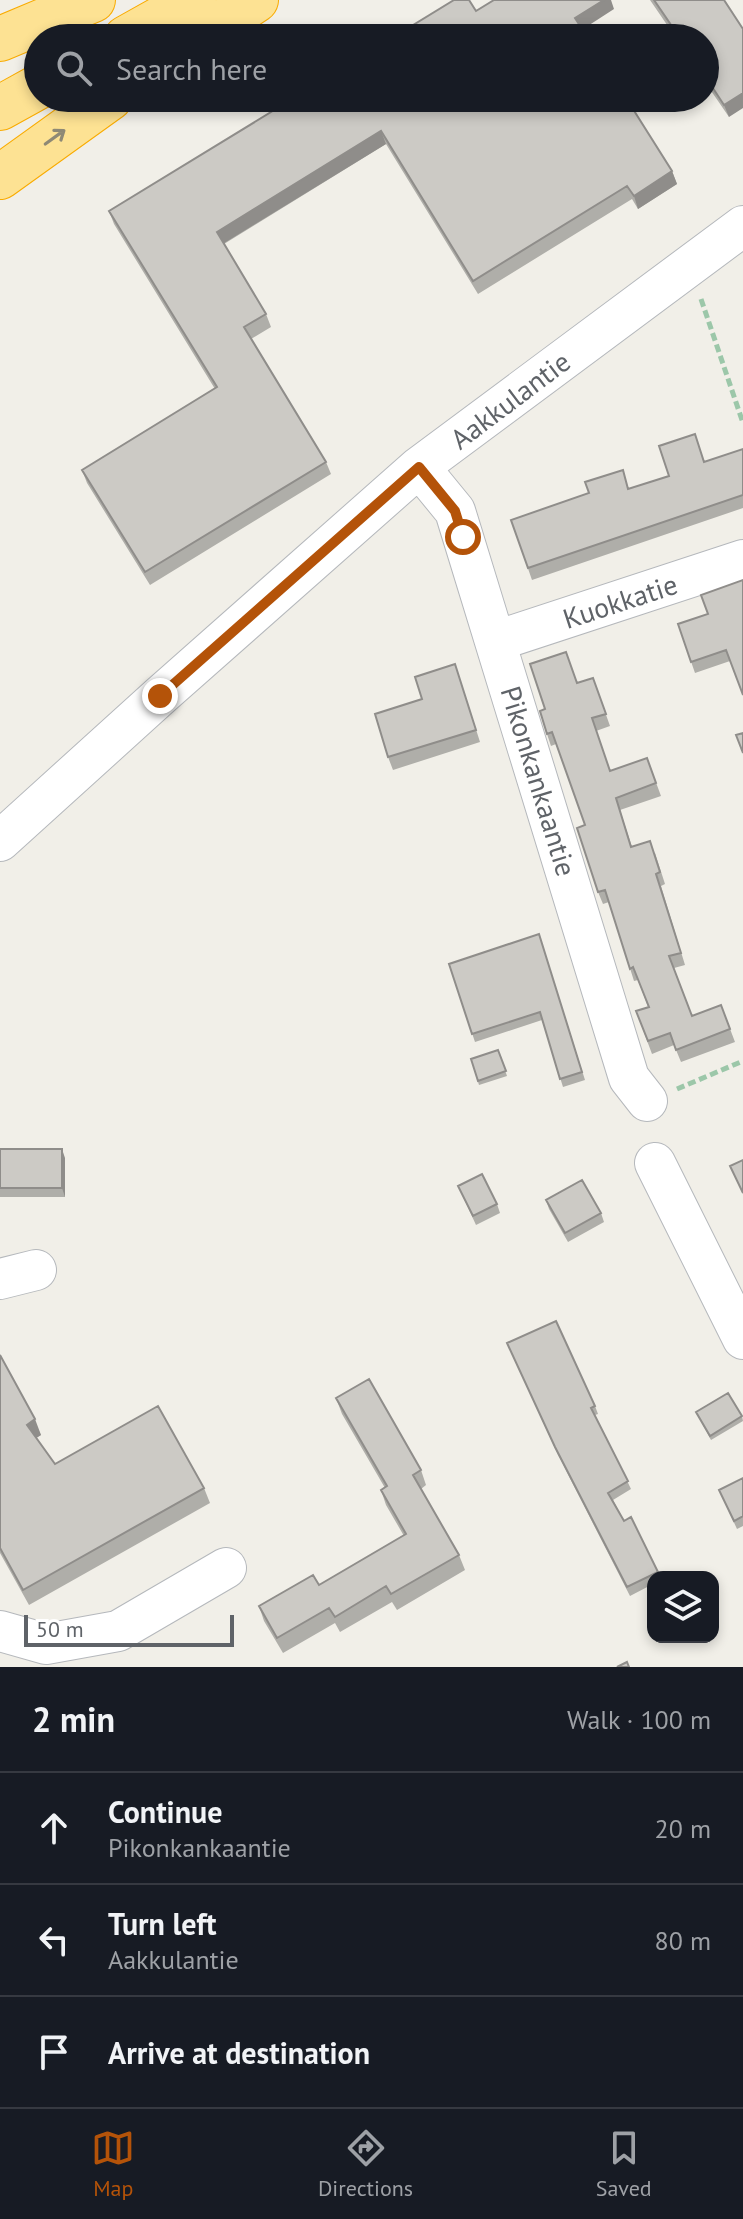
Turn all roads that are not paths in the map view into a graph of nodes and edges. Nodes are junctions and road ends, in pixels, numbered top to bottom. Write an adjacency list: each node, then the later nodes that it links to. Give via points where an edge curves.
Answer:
1 (93, 0): 4 (highway)
2 (194, 0): 5 (highway)
3 (256, 0): 6 (highway)
4 (36, 24)
5 (151, 24)
6 (220, 24)
7 (24, 29): 8 (highway)
8 (0, 39)
9 (24, 95): 10 (highway)
10 (0, 108)
11 (91, 112): 12 (highway, one-way to 11)
12 (0, 177)
13 (743, 226): 14 (street, Aakkulantie)
14 (419, 467): 16 (street, Pikonkankaantie, via 455,511); 17 (street, Aakkulantie)
15 (743, 560): 16 (street, Kuokkatie)
16 (496, 641): 18 (street, Pikonkankaantie, via 629,1078)
17 (0, 841)
18 (647, 1101)
19 (655, 1163): 20 (street)
20 (743, 1339)
21 (226, 1568): 22 (street, via 118,1631 46,1644)
22 (0, 1631)

